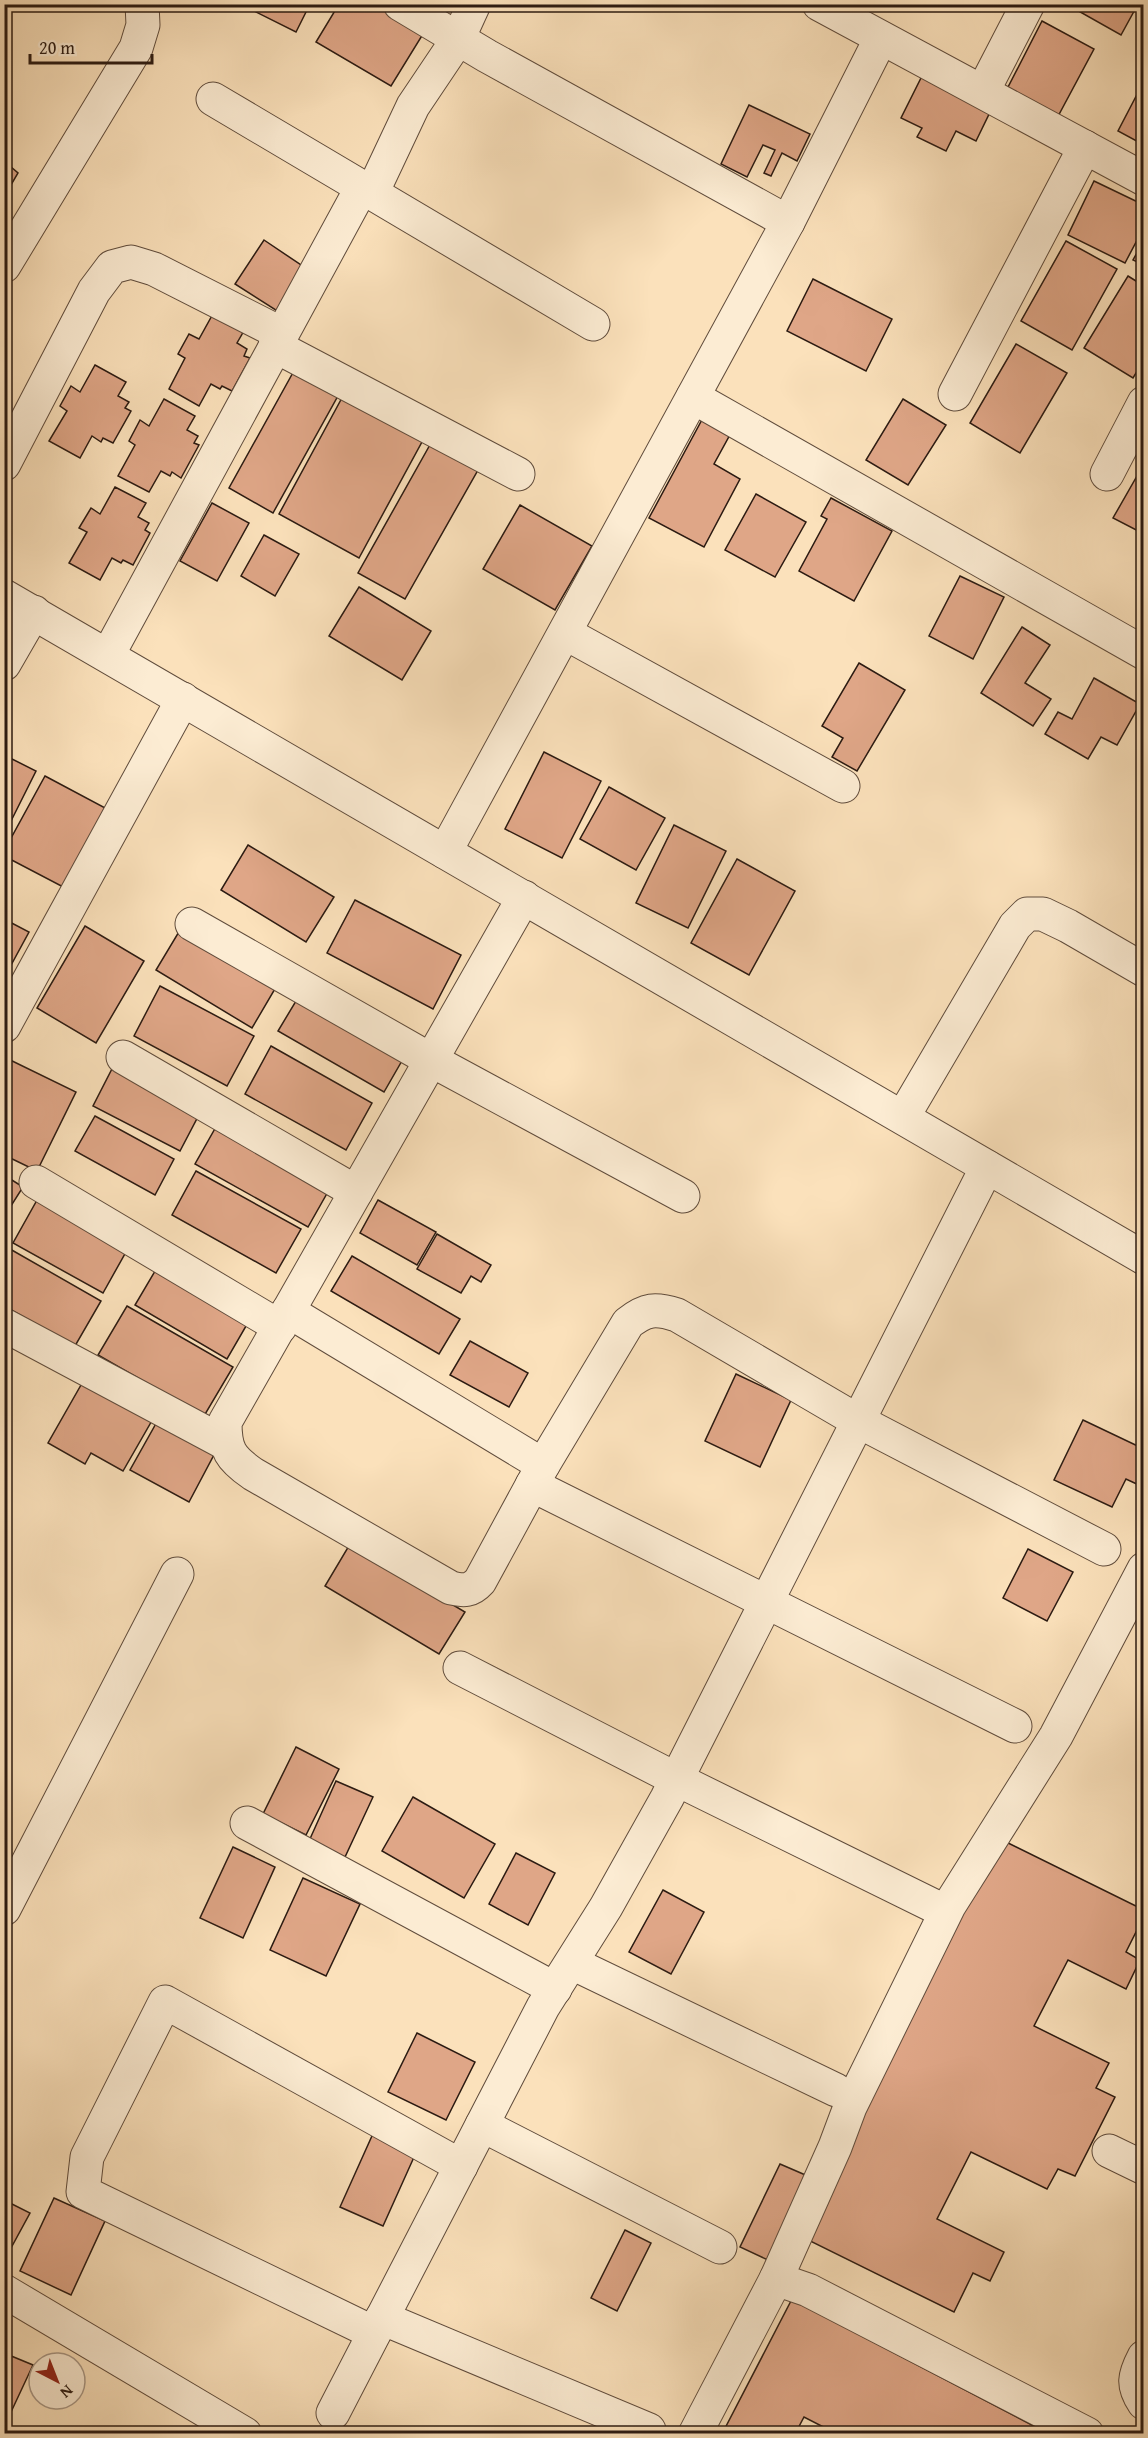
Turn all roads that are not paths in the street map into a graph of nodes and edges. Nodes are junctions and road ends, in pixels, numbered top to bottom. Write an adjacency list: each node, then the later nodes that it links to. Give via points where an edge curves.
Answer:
1 (142, 4): 14 (street, via 143,25 136,48)
2 (400, 4): 7 (street)
3 (474, 4): 7 (street)
4 (819, 4): 6 (street)
5 (1028, 4): 8 (street)
6 (881, 38): 8 (street); 13 (street)
7 (458, 39): 12 (street, via 413,106); 13 (street)
8 (983, 91): 10 (street)
9 (213, 99): 12 (street)
10 (1085, 147): 11 (street); 17 (street)
11 (1143, 179)
12 (367, 190): 15 (street); 16 (street)
13 (788, 222): 18 (street)
14 (4, 266)
15 (593, 324)
16 (279, 340): 20 (street, via 154,269 131,262 112,267 94,291); 21 (street); 27 (street)
17 (955, 394)
18 (693, 397): 25 (street); 26 (street)
19 (1143, 404): 22 (street)
20 (4, 464)
21 (518, 474)
22 (1107, 474)
23 (4, 596): 24 (street)
24 (34, 612): 27 (street); 28 (street)
25 (565, 633): 30 (street); 31 (street)
26 (1143, 653)
27 (108, 655): 29 (street)
28 (4, 664)
29 (183, 699): 31 (street); 35 (street)
30 (843, 786)
31 (445, 852): 32 (street)
32 (524, 897): 37 (street); 38 (street)
33 (192, 924): 37 (street)
34 (1143, 970): 38 (street, via 1068,926 1043,914 1027,914 1014,926)
35 (4, 1026)
36 (123, 1058): 41 (street)
37 (431, 1060): 41 (street); 42 (street)
38 (903, 1118): 39 (street)
39 (987, 1167): 43 (street); 46 (street)
40 (36, 1182): 44 (street)
41 (356, 1192): 44 (street)
42 (683, 1196)
43 (1143, 1258)
44 (284, 1319): 47 (street, via 225,1422); 48 (street)
45 (4, 1324): 47 (street)
46 (858, 1420): 48 (street, via 677,1315 663,1310 642,1312 628,1323); 49 (street); 52 (street)
47 (225, 1443): 48 (street, via 235,1461 253,1474 451,1588 464,1590 472,1589 480,1581)
48 (537, 1475): 52 (street)
49 (1104, 1549)
50 (1143, 1569): 66 (street, via 1056,1736 949,1906 850,2107)
51 (177, 1574): 58 (street)
52 (767, 1602): 54 (street); 55 (street)
53 (460, 1668): 55 (street)
54 (1015, 1726)
55 (676, 1779): 57 (street); 59 (street)
56 (247, 1823): 59 (street)
57 (934, 1906)
58 (4, 1909)
59 (563, 1976): 60 (street); 61 (street)
60 (836, 2090)
61 (482, 2125): 63 (street); 65 (street)
62 (1108, 2151): 64 (street)
63 (461, 2166): 68 (street); 68 (street, via 165,2002 87,2157 83,2192)
64 (1143, 2168)
65 (720, 2247)
66 (776, 2279): 74 (street); 75 (street, via 808,2290)
67 (4, 2290): 73 (street)
68 (378, 2326): 71 (street); 72 (street)
69 (1143, 2357): 70 (street, via 1135,2390)
70 (1143, 2403)
71 (333, 2413)
72 (649, 2430)
73 (245, 2433)
74 (695, 2433)
75 (1087, 2433)

